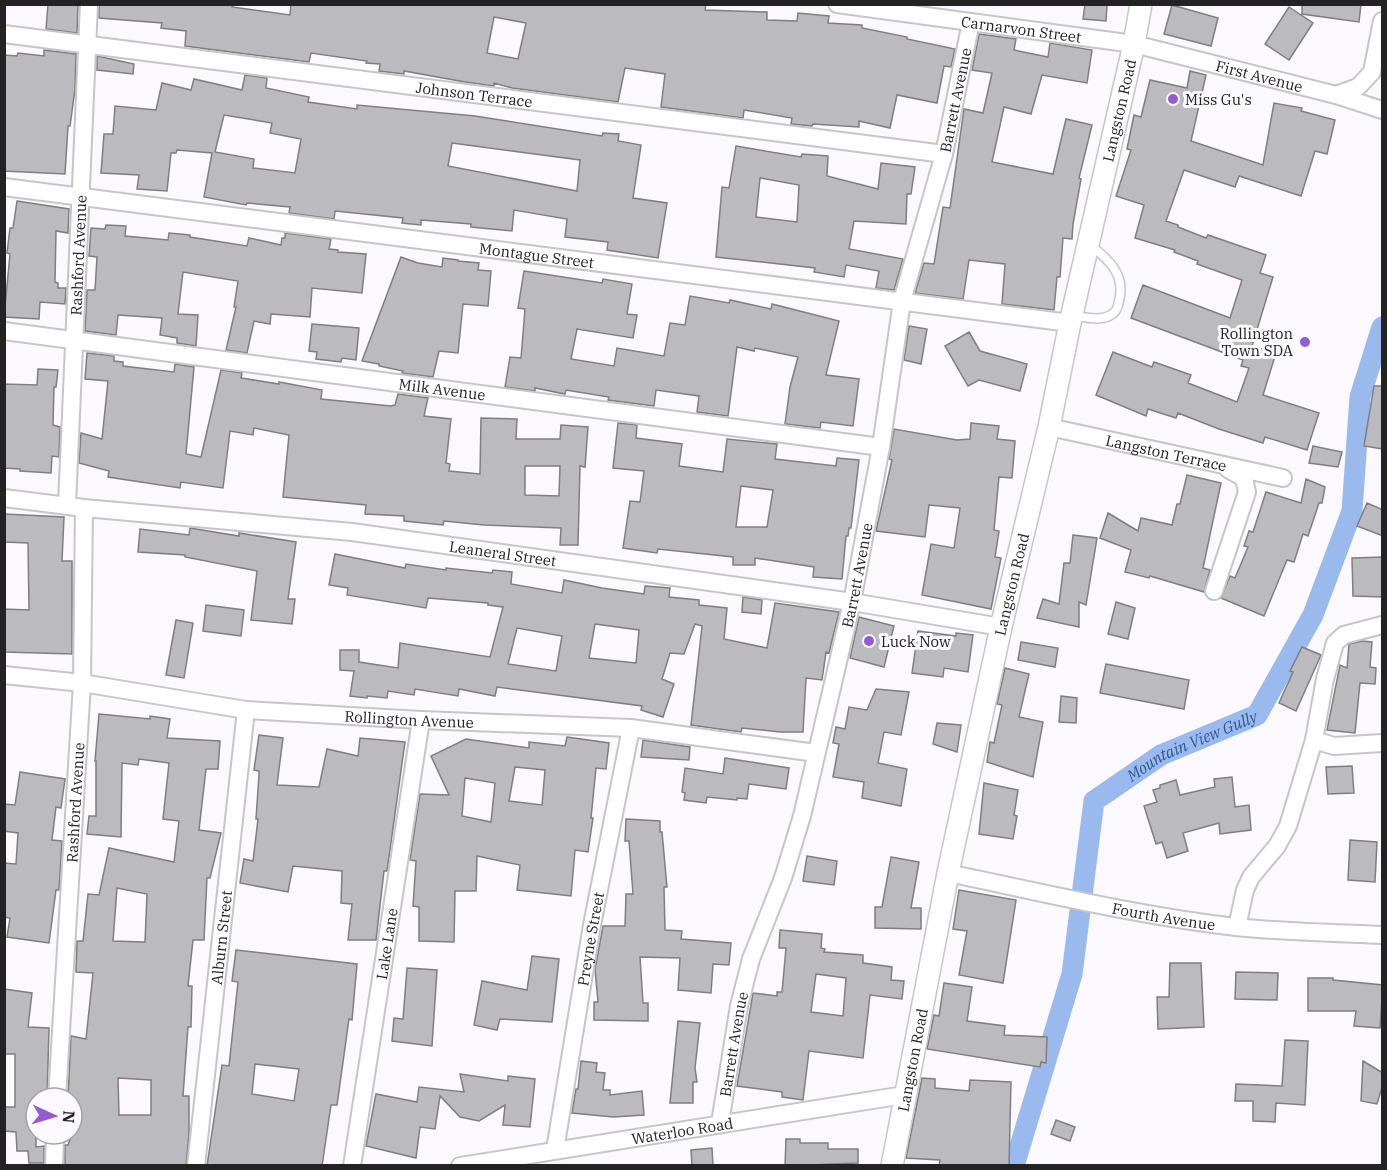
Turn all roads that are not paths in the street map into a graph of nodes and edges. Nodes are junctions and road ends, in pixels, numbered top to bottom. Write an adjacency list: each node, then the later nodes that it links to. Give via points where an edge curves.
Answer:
1 (89, 4): 8 (street, Rashford Avenue)
2 (837, 4): 5 (street, Carnarvon Street)
3 (1141, 4): 7 (street, Langston Road)
4 (1383, 21): 9 (street, via 1372,72 1358,87)
5 (971, 22): 7 (street, Carnarvon Street); 11 (street, Barrett Avenue)
6 (4, 34): 8 (street, Johnson Terrace)
7 (1134, 44): 9 (street, First Avenue); 14 (street, Langston Road)
8 (87, 45): 11 (street, Johnson Terrace); 13 (street, Rashford Avenue)
9 (1336, 95): 10 (street, First Avenue)
10 (1383, 110)
11 (944, 154): 15 (street, Barrett Avenue)
12 (4, 187): 13 (street, Montague Street)
13 (80, 197): 15 (street, Montague Street); 18 (street, Rashford Avenue)
14 (1089, 243): 16 (street, Langston Road); 16 (lane, via 1118,272 1122,290 1117,310 1110,316)
15 (902, 301): 16 (street, Montague Street); 20 (street, Barrett Avenue)
16 (1071, 319): 19 (street, Langston Road)
17 (4, 331): 18 (street, Milk Avenue)
18 (74, 340): 20 (street, Milk Avenue); 24 (street, Rashford Avenue)
19 (1049, 427): 21 (street, Langston Terrace); 29 (street, Langston Road)
20 (881, 447): 27 (street, Barrett Avenue)
21 (1220, 464): 22 (street, Langston Terrace); 26 (street, via 1244,478 1248,492)
22 (1283, 478)
23 (4, 498): 24 (street, Leaneral Street)
24 (67, 505): 25 (street, Leaneral Street)
25 (84, 508): 27 (street, Leaneral Street, via 352,532); 31 (street, Rashford Avenue)
26 (1214, 591)
27 (852, 602): 29 (street, Leaneral Street); 37 (street, Barrett Avenue)
28 (1383, 625): 35 (street, via 1344,635 1335,643)
29 (1001, 627): 38 (street, Langston Road)
30 (4, 675): 31 (street, Rollington Avenue)
31 (82, 683): 32 (street, Rollington Avenue); 41 (street, Rashford Avenue)
32 (246, 710): 33 (street, Rollington Avenue); 47 (street, Alburn Street)
33 (421, 720): 34 (street, Rollington Avenue); 48 (street, Lake Lane)
34 (631, 728): 37 (street, Rollington Avenue); 45 (street, Preyne Street, via 592,925)
35 (1314, 740): 36 (street, via 1334,746); 39 (street, via 1288,826 1251,877)
36 (1383, 743)
37 (816, 753): 43 (street, Barrett Avenue, via 783,878 750,959)
38 (948, 873): 39 (street, Fourth Avenue, via 1107,908); 42 (street, Langston Road)
39 (1237, 927): 40 (street, Fourth Avenue)
40 (1383, 935)
41 (58, 1086)
42 (904, 1095): 43 (street, Waterloo Road); 50 (street, Langston Road)
43 (720, 1123): 45 (street, Waterloo Road)
44 (55, 1146): 46 (street)
45 (555, 1150): 49 (street, Waterloo Road)
46 (54, 1166)
47 (196, 1166)
48 (352, 1166)
49 (460, 1166)
50 (892, 1166)

